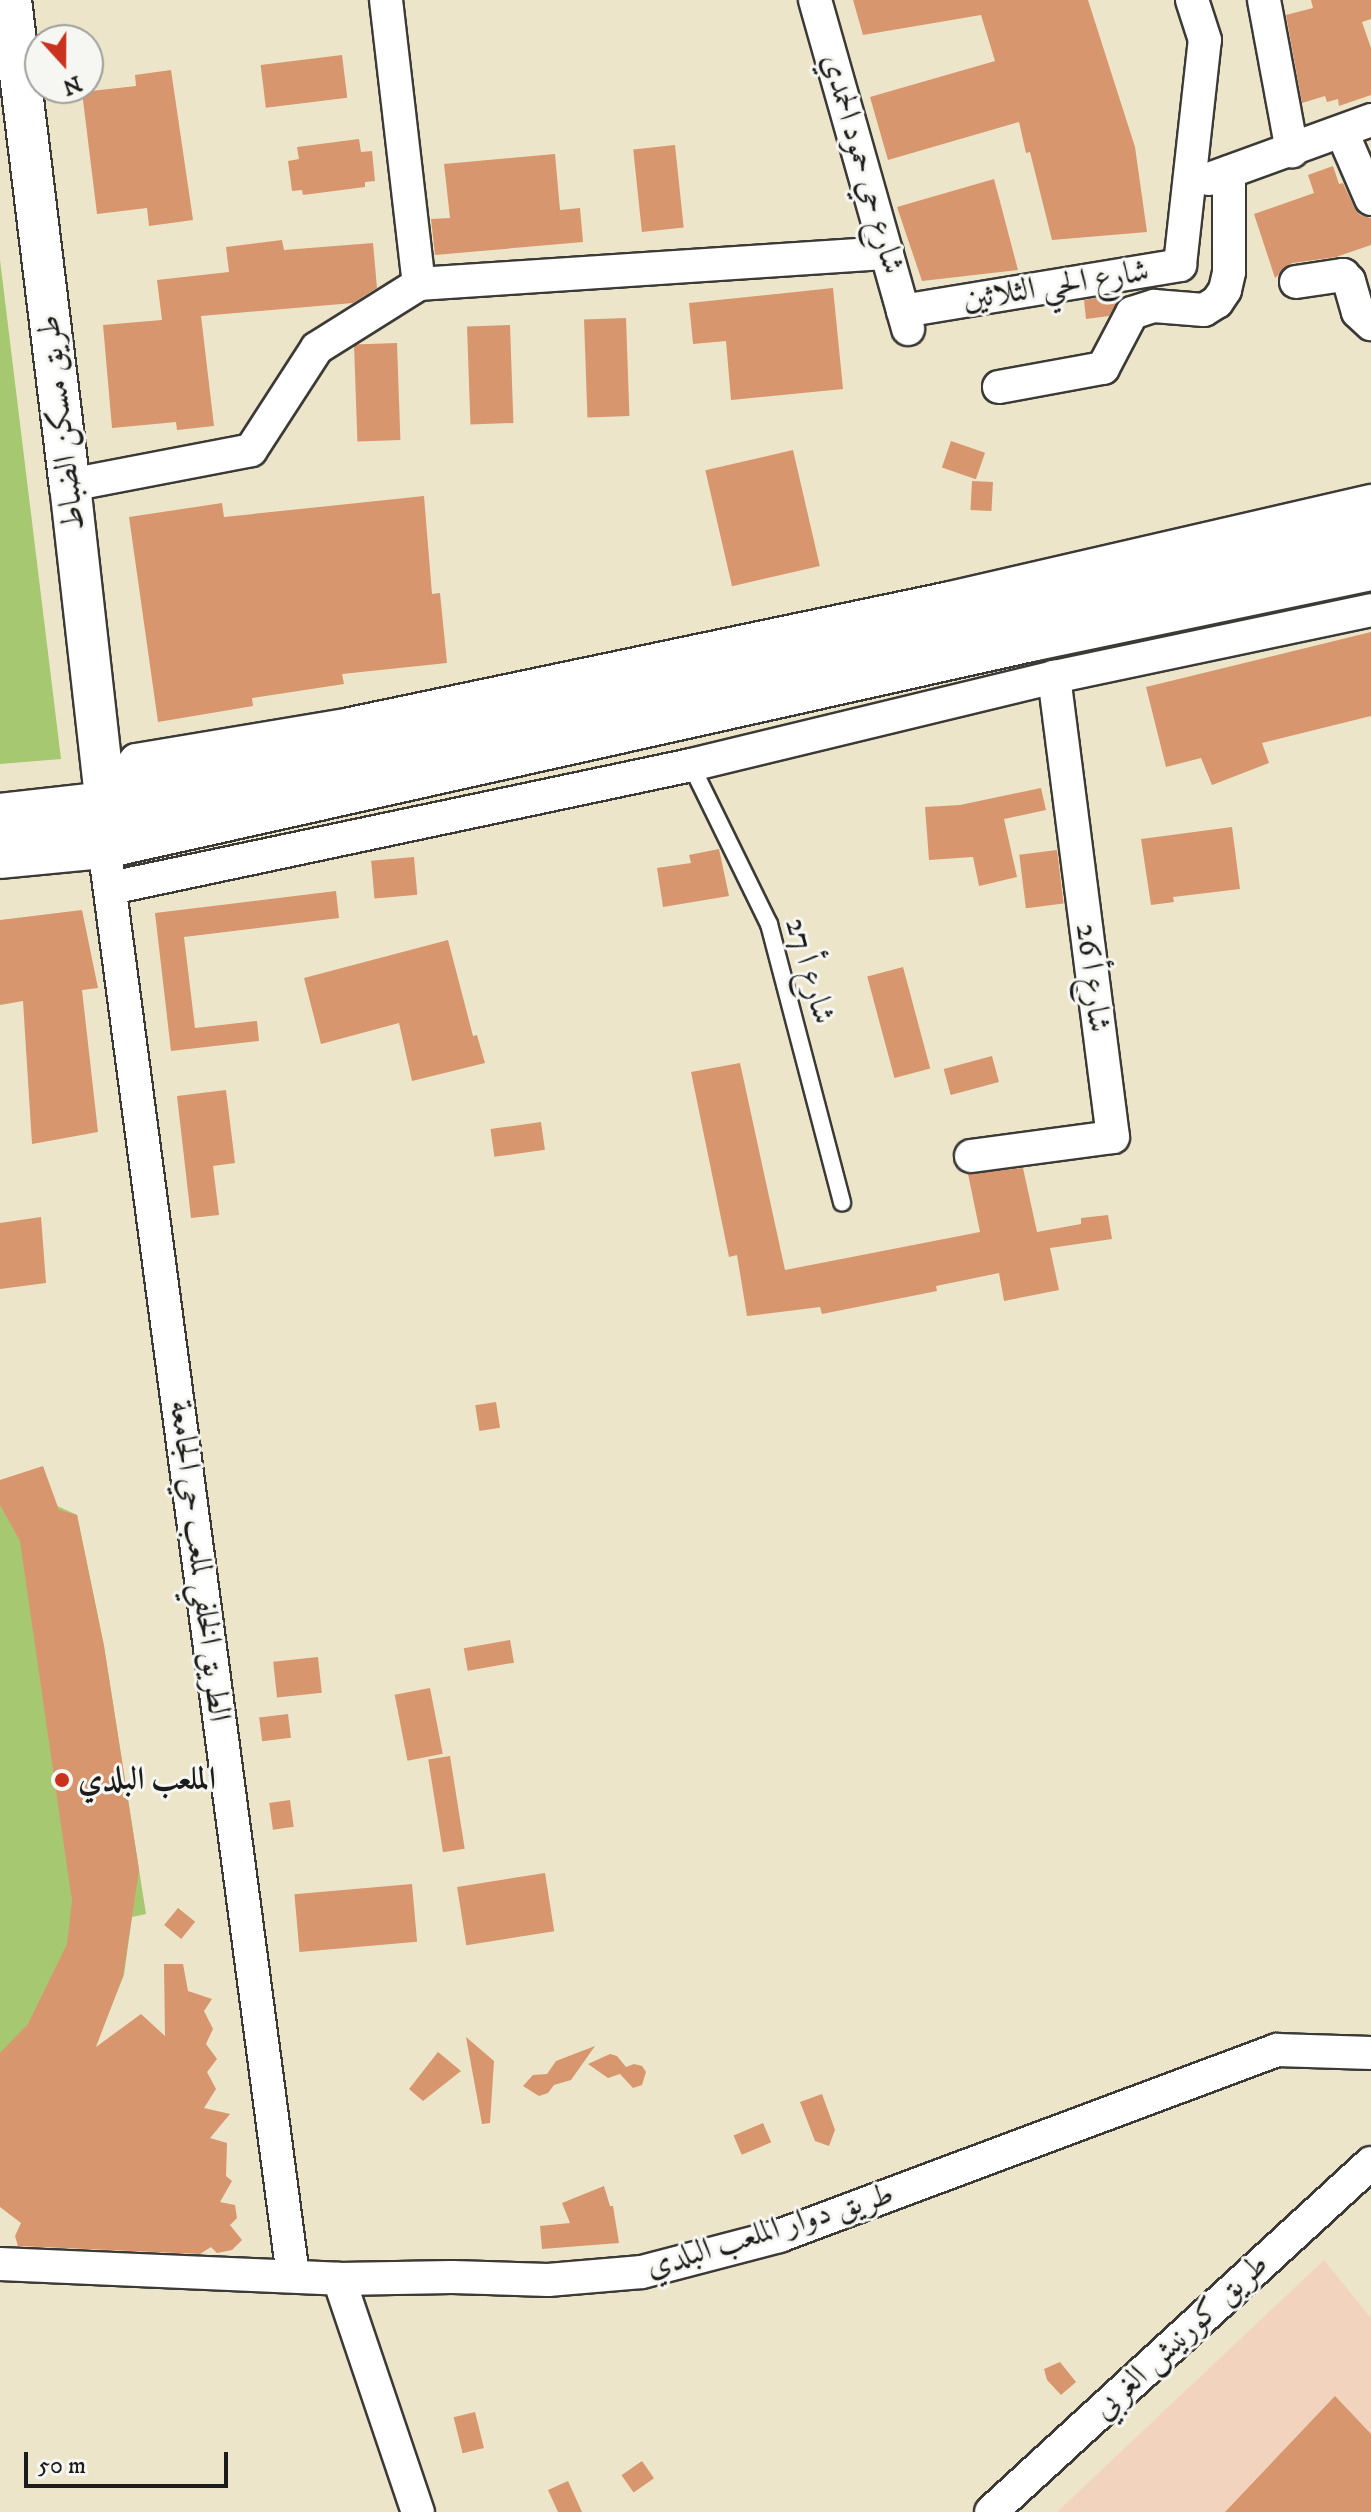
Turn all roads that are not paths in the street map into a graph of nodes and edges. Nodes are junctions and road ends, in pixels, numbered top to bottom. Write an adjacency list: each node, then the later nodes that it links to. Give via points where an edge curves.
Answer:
1 (11, 0): 17 (street, طريق مسكن الضباط)
2 (386, 0): 13 (street)
3 (815, 0): 11 (street, شارع حي حمود الحمدي)
4 (1192, 0): 9 (street, شارع الحي الثلاثين, via 1205,40)
5 (1264, 0): 7 (street)
6 (1357, 126): 7 (street); 10 (street)
7 (1292, 151): 8 (street)
8 (1229, 172): 9 (street); 16 (street, via 1229,272 1217,302 1204,310 1154,306 1132,313 1103,368)
9 (1189, 186): 14 (street, شارع الحي الثلاثين, via 1180,265)
10 (1371, 199)
11 (887, 253): 13 (street); 14 (street, شارع حي حمود الحمدي)
12 (1296, 282): 15 (street, via 1343,275 1358,312)
13 (419, 284): 17 (street, via 317,348 251,450)
14 (906, 320)
15 (1371, 324)
16 (999, 387)
17 (70, 485): 25 (street, طريق مسكن الضباط)
18 (1371, 501): 25 (street, via 950,598 381,718 136,760)
19 (1371, 531): 25 (main road)
20 (1371, 568): 25 (main road, via 1016,643)
21 (1371, 610): 22 (street)
22 (1054, 677): 23 (street); 28 (street, شارع أ 26, via 1113,1137)
23 (691, 765): 27 (street); 29 (lane, شارع أ 27, via 769,924)
24 (0, 816): 25 (main road)
25 (105, 816): 26 (main road); 27 (street, الطريق الخلفي لملعب حي الجامعة)
26 (0, 856)
27 (111, 888): 33 (street, الطريق الخلفي لملعب حي الجامعة)
28 (971, 1156)
29 (842, 1203)
30 (1371, 2053): 34 (street, طريق دوار الملعب البلدي, via 1277,2050 779,2236 642,2272 548,2280)
31 (1371, 2163): 36 (street, طريق كورنيش الغربي)
32 (0, 2264): 33 (street, طريق دوار الملعب البلدي)
33 (293, 2276): 34 (street, طريق دوار الملعب البلدي)
34 (339, 2279): 35 (street)
35 (418, 2512)
36 (991, 2512)

